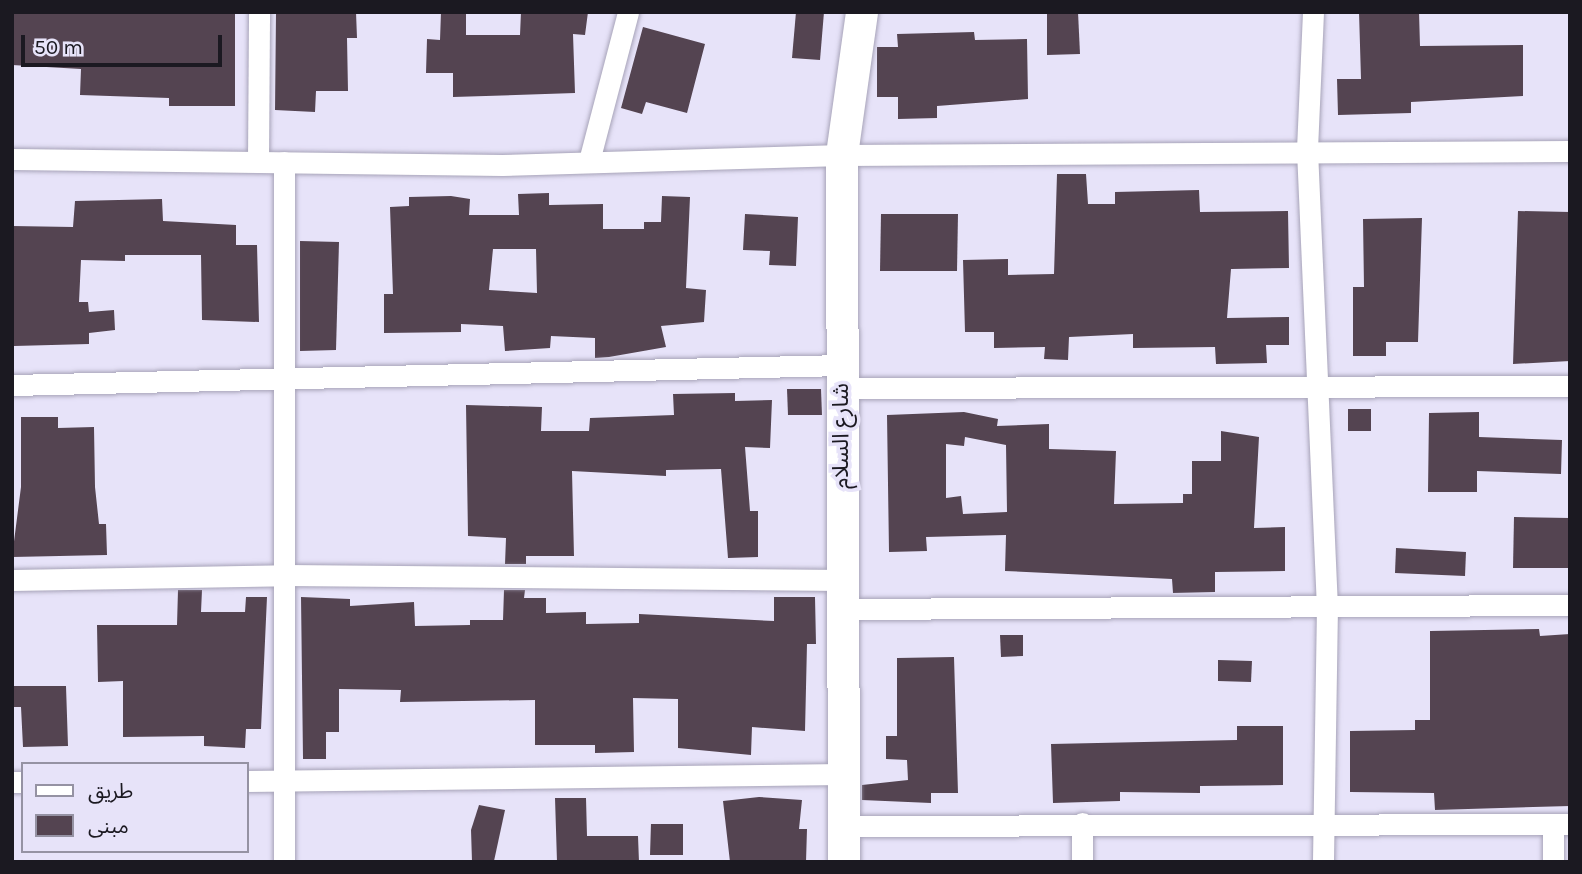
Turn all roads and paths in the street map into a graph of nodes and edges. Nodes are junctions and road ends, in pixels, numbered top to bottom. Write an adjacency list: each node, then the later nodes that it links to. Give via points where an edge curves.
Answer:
1 (259, 12): 10 (street)
2 (628, 12): 9 (street)
3 (862, 12): 7 (street, شارع السلام)
4 (1313, 12): 5 (street)
5 (1307, 150): 6 (street); 7 (street); 16 (street)
6 (1570, 151)
7 (842, 155): 9 (street); 12 (street, شارع السلام)
8 (12, 159): 10 (street)
9 (589, 161): 11 (street)
10 (258, 162): 11 (street)
11 (284, 162): 13 (street)
12 (841, 376): 13 (street); 16 (street); 19 (street, شارع السلام)
13 (284, 382): 14 (street); 17 (street)
14 (12, 385)
15 (1570, 386): 16 (street)
16 (1321, 389): 21 (street)
17 (286, 575): 18 (street); 19 (street); 24 (street)
18 (12, 580)
19 (843, 594): 21 (street); 22 (street, شارع السلام)
20 (1570, 605): 21 (street)
21 (1327, 606): 27 (street)
22 (844, 774): 24 (street); 28 (street, شارع السلام)
23 (248, 781): 24 (street)
24 (285, 781): 29 (street)
25 (1082, 823): 27 (street); 28 (street); 31 (street)
26 (1561, 824): 27 (street); 33 (street)
27 (1321, 825): 32 (street)
28 (844, 826): 30 (street, شارع السلام)
29 (284, 862)
30 (844, 862)
31 (1082, 862)
32 (1323, 862)
33 (1553, 862)

